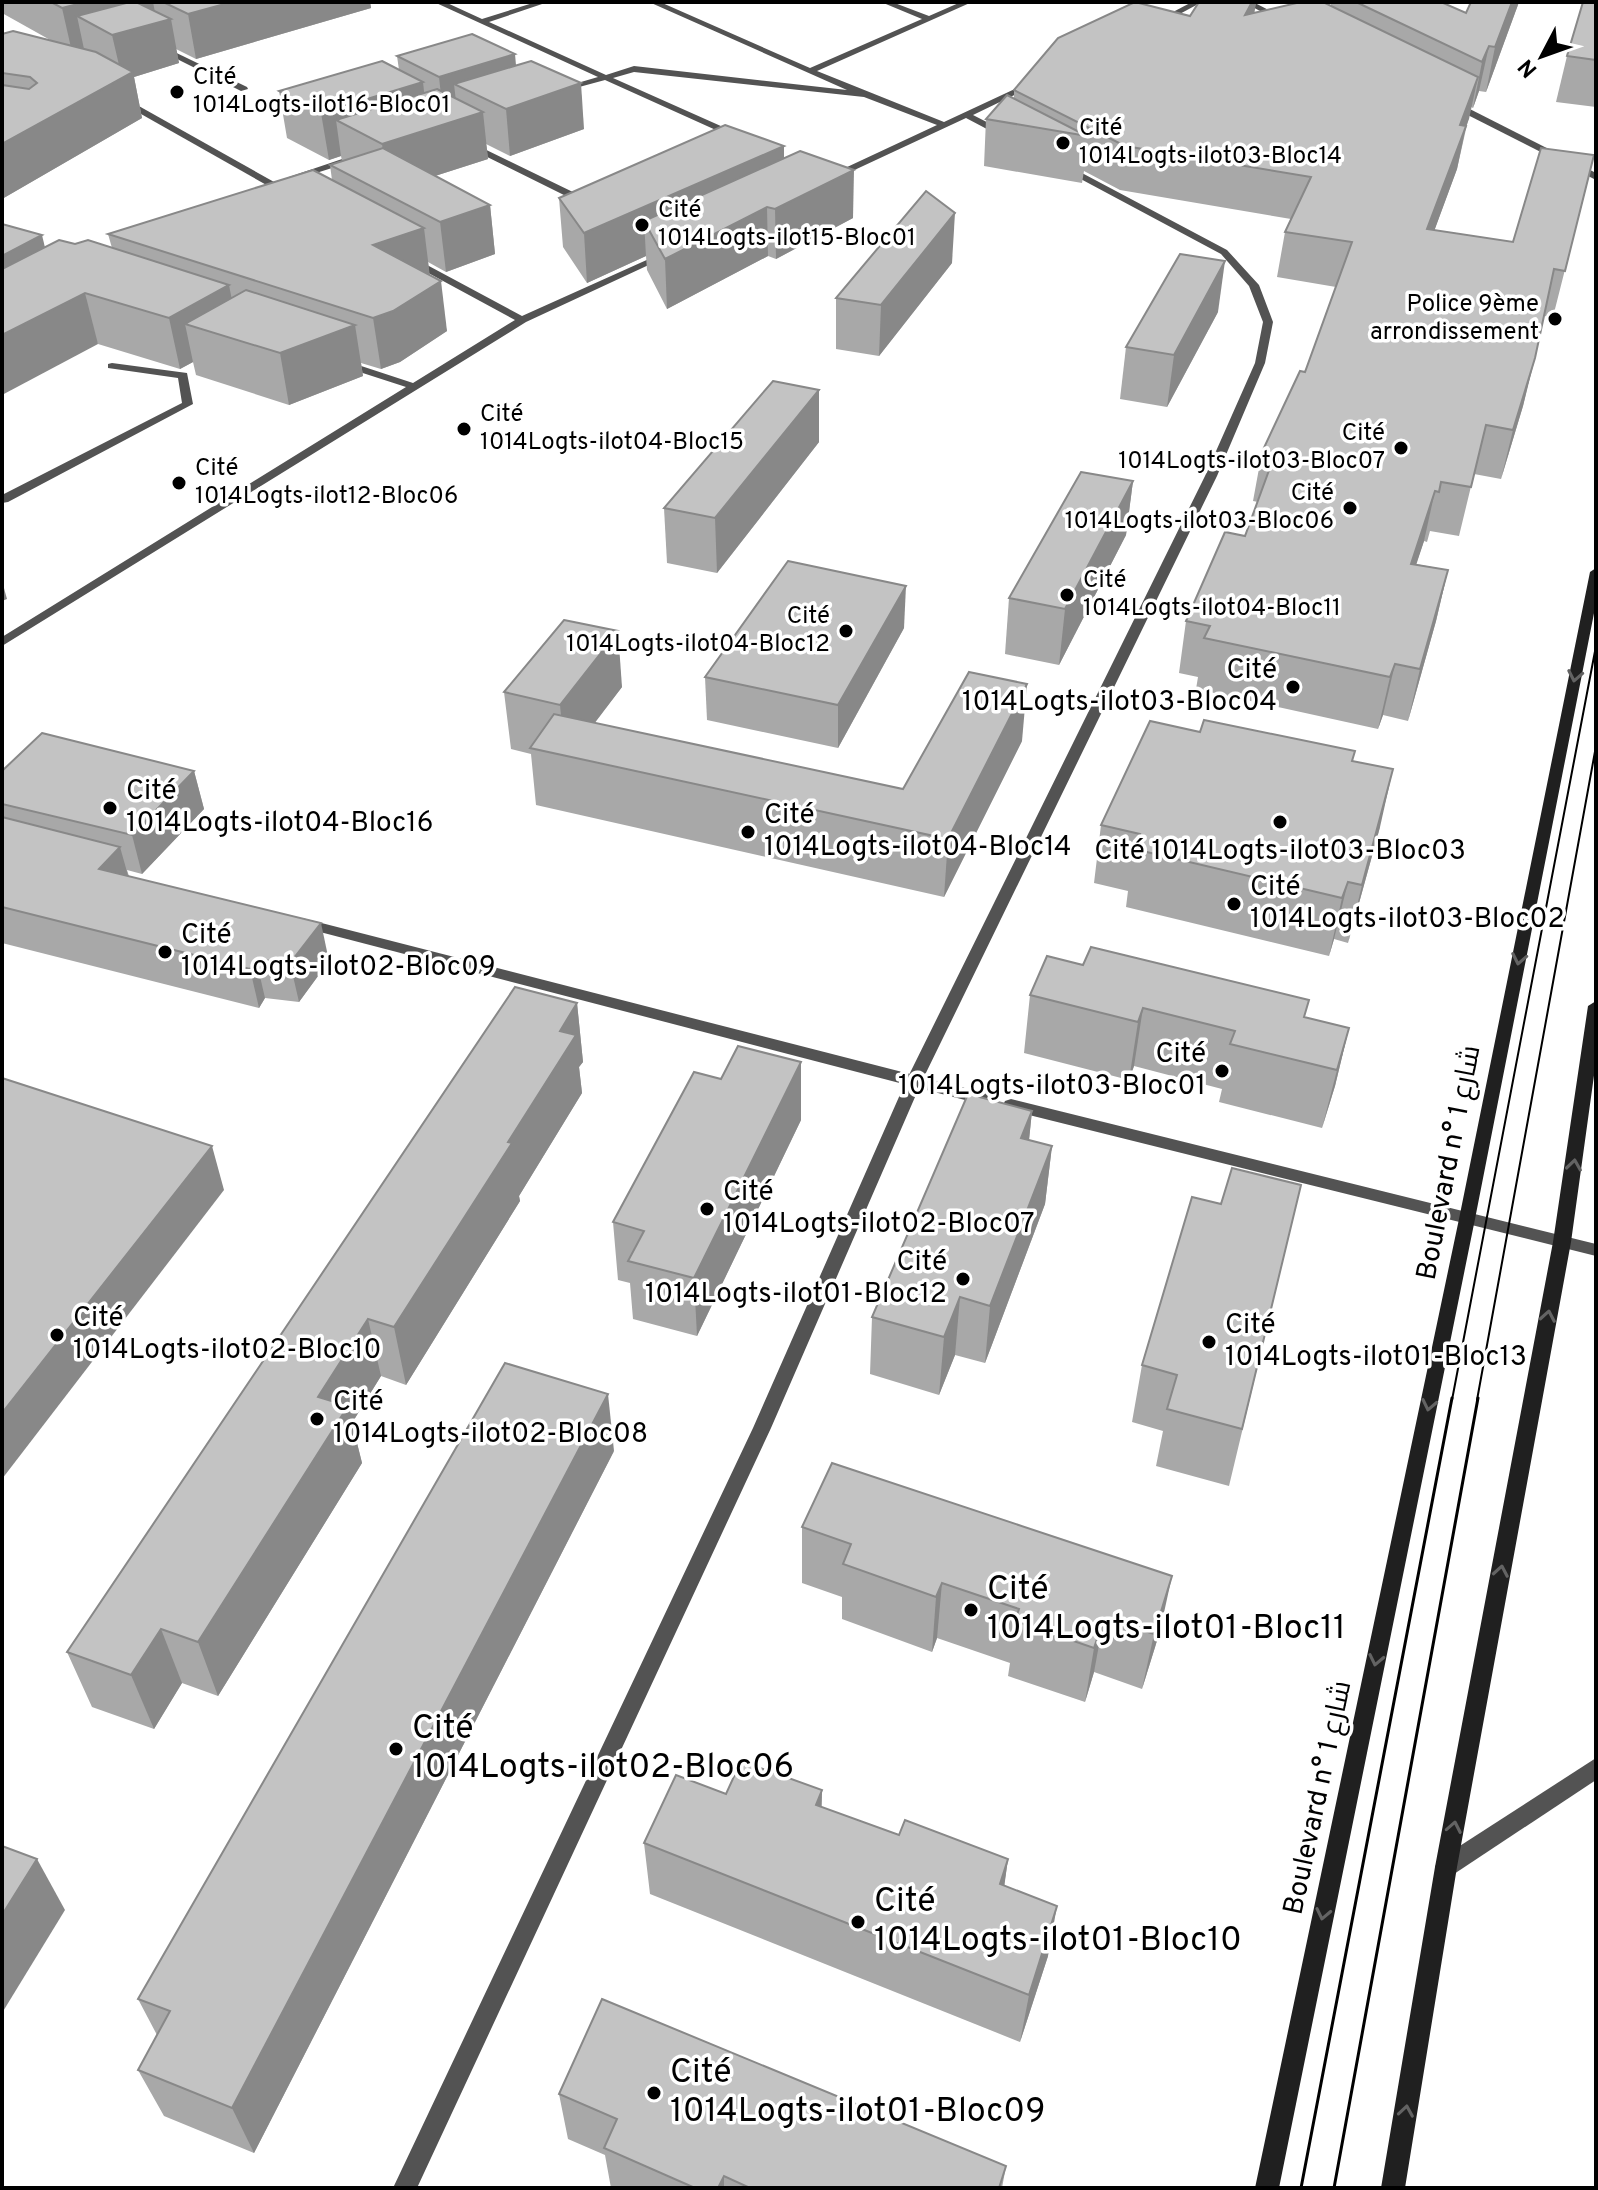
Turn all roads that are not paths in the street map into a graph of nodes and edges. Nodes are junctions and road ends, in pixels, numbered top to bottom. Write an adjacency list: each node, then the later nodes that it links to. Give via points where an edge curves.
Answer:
1 (438, 2): 9 (street)
2 (544, 2): 9 (street)
3 (653, 2): 13 (street)
4 (885, 2): 8 (street)
5 (968, 2): 8 (street)
6 (1198, 2): 11 (street)
7 (1247, 2): 10 (street)
8 (926, 18): 13 (street)
9 (484, 21): 14 (street)
10 (1289, 23)
11 (1145, 28)
12 (145, 40): 16 (street)
13 (809, 71): 18 (street)
14 (605, 77): 18 (street, via 634,69); 19 (street); 24 (street)
15 (1045, 78): 21 (street)
16 (244, 89)
17 (112, 93): 31 (street)
18 (865, 95): 22 (street)
19 (545, 96)
20 (1439, 98): 29 (street)
21 (968, 116): 22 (street); 25 (street)
22 (947, 126): 30 (street)
23 (454, 137): 34 (street, via 575,197)
24 (745, 140)
25 (1023, 145)
26 (356, 157): 31 (street)
27 (1050, 159): 49 (street, via 1224,252 1254,285 1268,322 1260,363 1211,476)
28 (816, 172): 30 (street)
29 (1596, 177)
30 (831, 179): 32 (street)
31 (271, 184): 33 (street); 35 (street)
32 (817, 185)
33 (258, 191)
34 (600, 197)
35 (299, 200)
36 (676, 250): 38 (street)
37 (397, 252): 38 (street)
38 (522, 320): 43 (street)
39 (327, 358): 43 (street)
40 (112, 366): 42 (street)
41 (195, 368): 42 (street)
42 (183, 375): 44 (street, via 188,404)
43 (415, 387): 46 (street)
44 (2, 498)
45 (1596, 572): 50 (main road, Boulevard n° شارع 1, one-way to 50)
46 (2, 642)
47 (290, 920): 49 (street)
48 (1596, 1006): 51 (main road, one-way to 48)
49 (914, 1081): 50 (street); 55 (street, via 762,1428)
50 (1467, 1219): 51 (street); 56 (main road, Boulevard n° شارع 1, one-way to 56)
51 (1562, 1242): 52 (street); 54 (main road, one-way to 51)
52 (1596, 1250)
53 (1596, 1768): 54 (street)
54 (1446, 1867): 57 (main road, one-way to 54)
55 (405, 2188)
56 (1267, 2188)
57 (1393, 2188)

